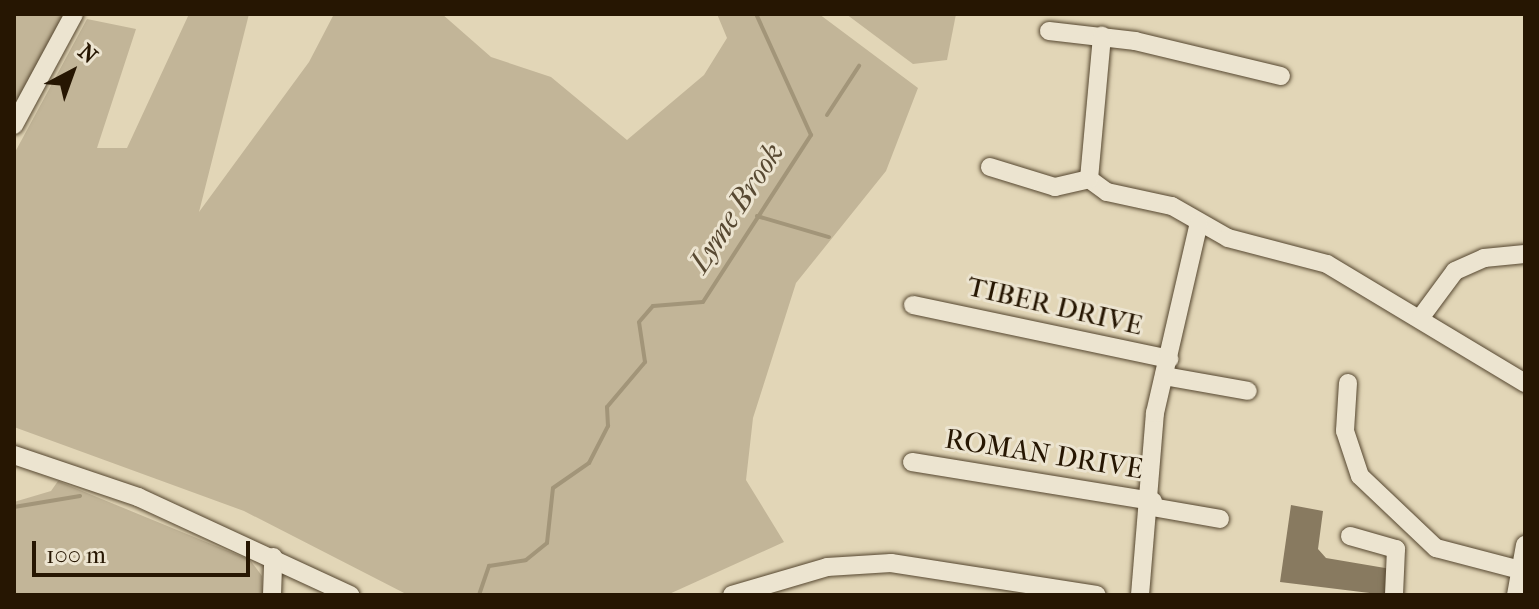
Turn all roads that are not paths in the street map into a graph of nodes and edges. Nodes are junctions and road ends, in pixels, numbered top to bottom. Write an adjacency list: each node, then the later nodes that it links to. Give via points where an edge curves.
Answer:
1 (74, 14): 5 (street)
2 (1049, 31): 3 (street)
3 (1102, 36): 4 (street); 7 (street)
4 (1281, 76)
5 (14, 125)
6 (1001, 166): 7 (street, via 1055,187)
7 (1089, 179): 8 (street, via 1107,192 1149,198)
8 (1199, 223): 11 (street, via 1256,248 1327,264); 12 (street)
9 (1525, 254): 11 (street, via 1484,258 1455,271)
10 (924, 302): 12 (street, TIBER DRIVE)
11 (1421, 317): 14 (street)
12 (1167, 367): 15 (street, TIBER DRIVE); 18 (street, via 1151,446)
13 (1348, 383): 23 (street, via 1345,431 1360,476 1436,548)
14 (1525, 383)
15 (1248, 391)
16 (14, 455): 22 (street, via 138,497)
17 (922, 457): 18 (street, ROMAN DRIVE)
18 (1153, 504): 19 (street, ROMAN DRIVE); 28 (street)
19 (1220, 519)
20 (1350, 536): 29 (street, via 1396,549)
21 (1525, 545): 23 (street)
22 (273, 557): 24 (street); 25 (street)
23 (1520, 570): 30 (street)
24 (272, 595)
25 (350, 595)
26 (732, 595): 27 (street, via 827,567 891,563)
27 (1097, 595)
28 (1140, 595)
29 (1394, 595)
30 (1516, 595)

